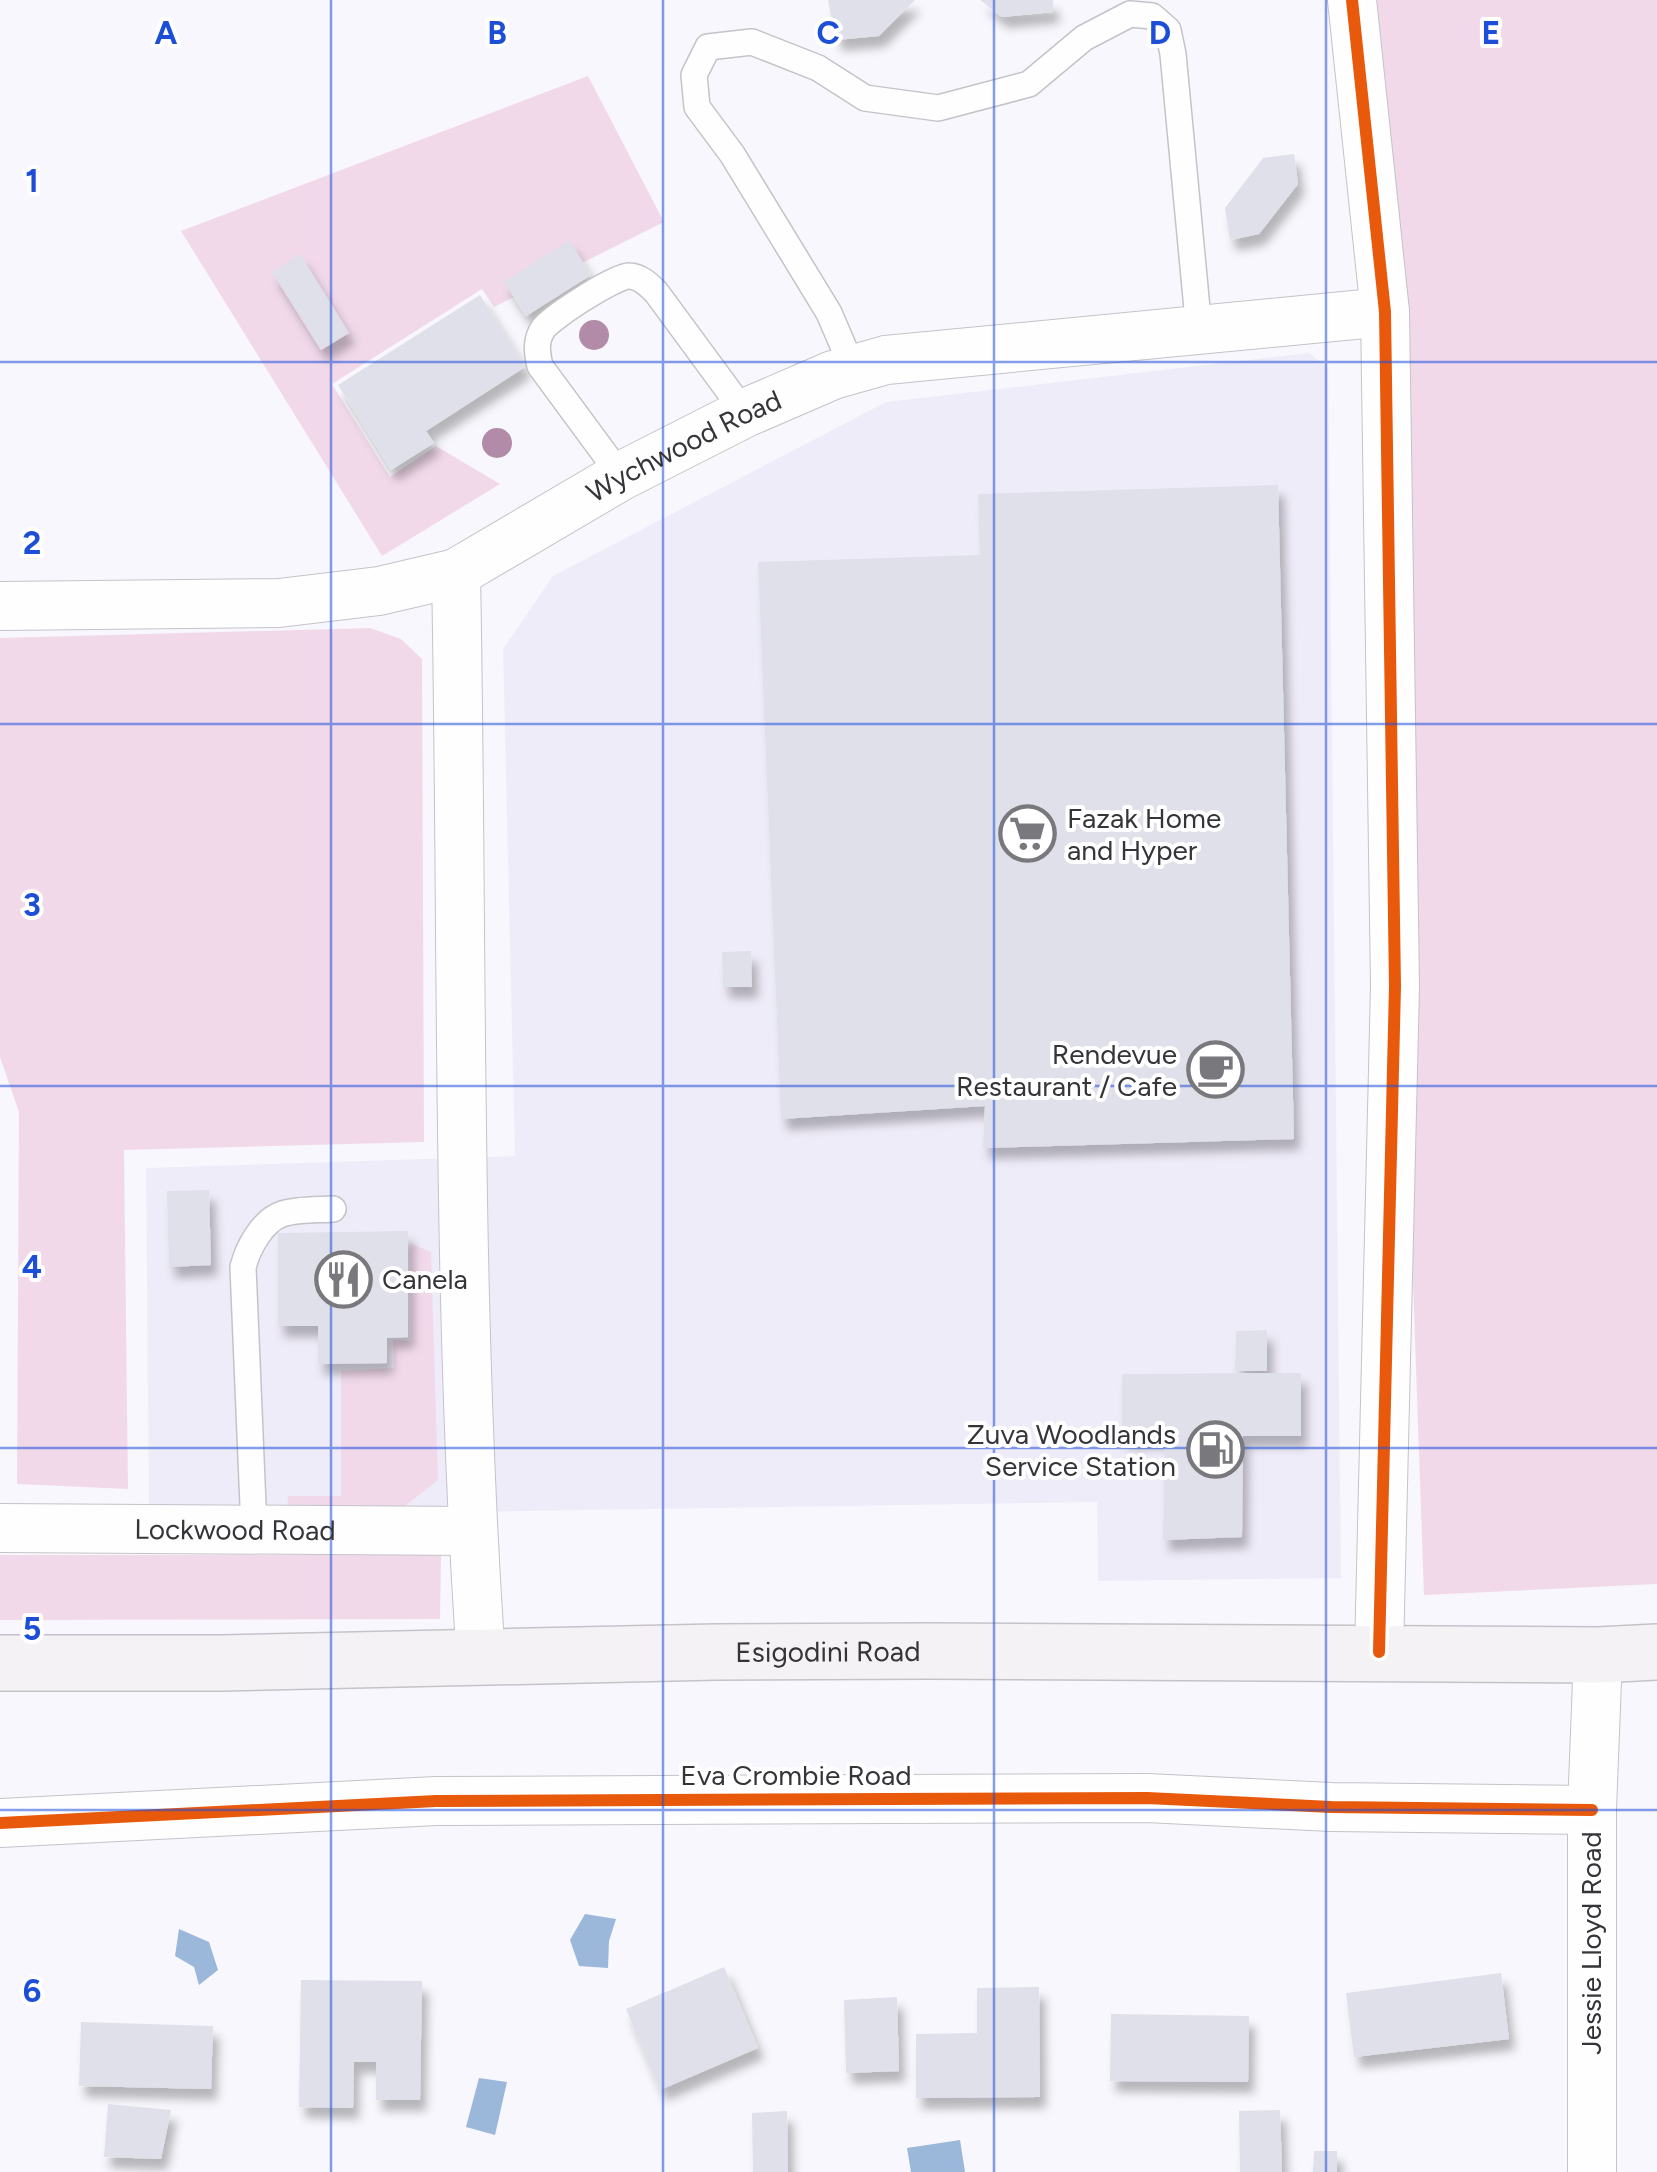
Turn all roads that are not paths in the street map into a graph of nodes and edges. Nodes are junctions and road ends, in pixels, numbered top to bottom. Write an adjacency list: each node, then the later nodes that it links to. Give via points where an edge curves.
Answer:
1 (1352, 0): 2 (street)
2 (1384, 312): 3 (street, Wychwood Road); 13 (street, via 1395,986)
3 (1200, 330): 4 (street, Wychwood Road, via 886,360); 4 (lane, via 1173,54 1168,30 1152,16 1130,14 1084,38 1028,84 938,108 865,98 818,68 752,42 708,48 694,75 697,107 829,313)
4 (854, 369): 5 (street, Wychwood Road)
5 (745, 413): 6 (street, Wychwood Road); 6 (lane, via 646,282 629,276 608,282 544,327 536,349 540,366)
6 (620, 476): 7 (street, Wychwood Road)
7 (456, 573): 8 (street, Wychwood Road, via 280,603); 12 (street, via 460,1134)
8 (0, 606)
9 (333, 1209): 11 (lane, via 272,1220 243,1267)
10 (0, 1528): 11 (street, Lockwood Road)
11 (254, 1530): 12 (street, Lockwood Road)
12 (472, 1532): 16 (street)
13 (1379, 1652): 15 (main road, Esigodini Road); 16 (main road, Esigodini Road, via 716,1652)
14 (1657, 1652): 15 (main road, Esigodini Road)
15 (1598, 1654): 18 (street, Jessie Lloyd Road)
16 (480, 1659): 17 (main road, Esigodini Road)
17 (0, 1662)
18 (1592, 1810): 19 (street, Eva Crombie Road, via 1331,1808 1147,1798 436,1801); 20 (street, Jessie Lloyd Road)
19 (0, 1822)
20 (1592, 2172)

